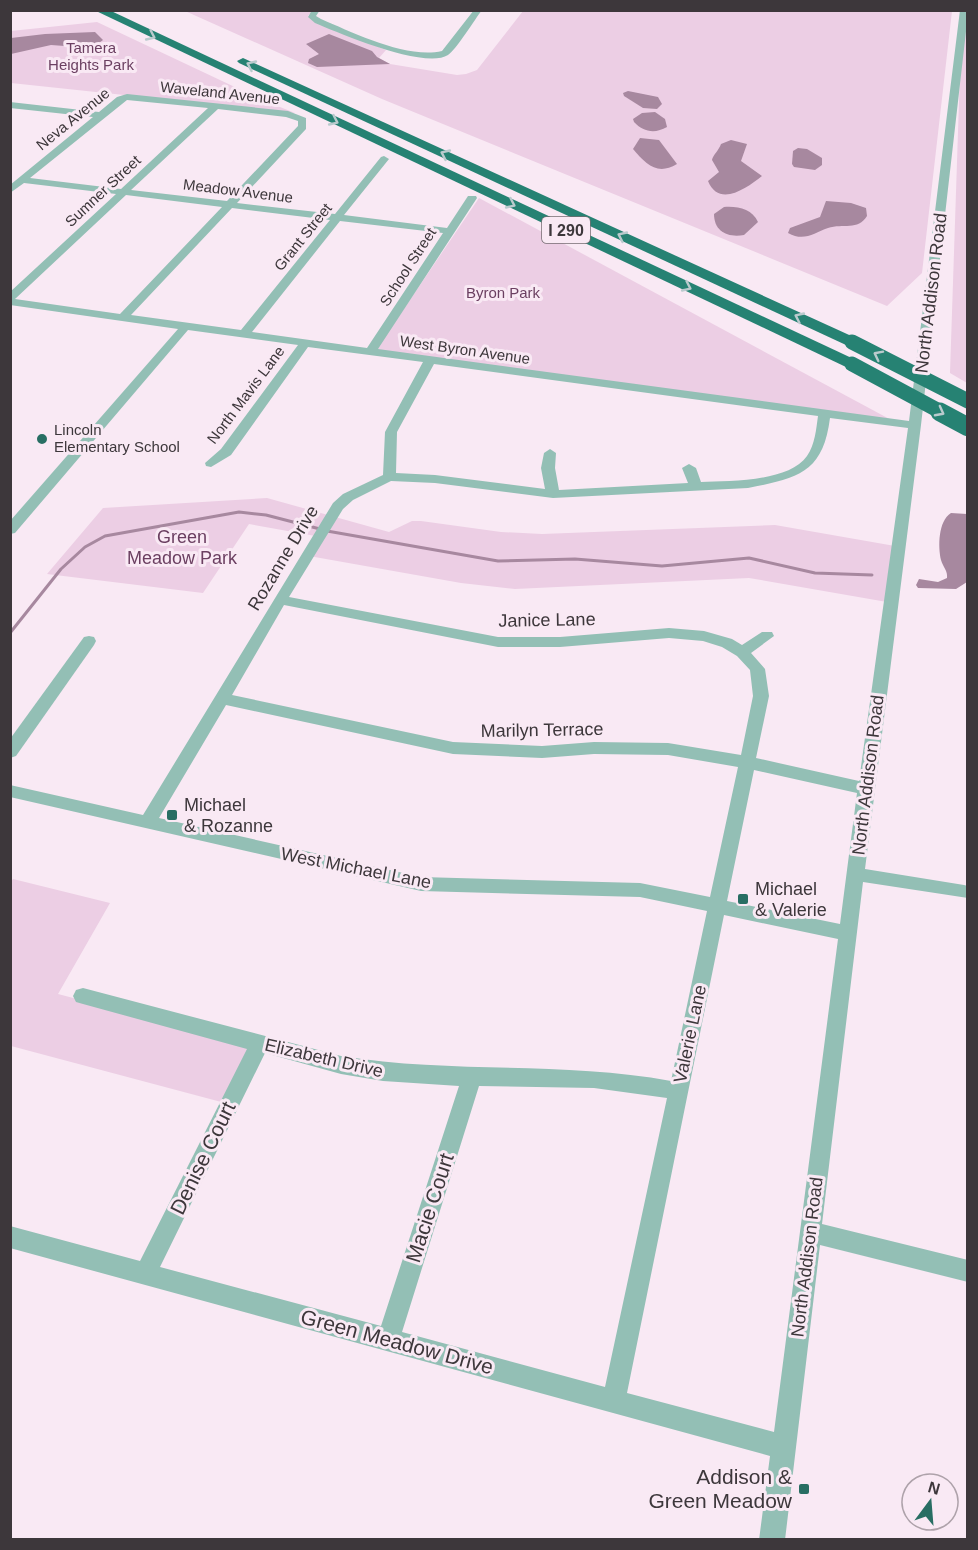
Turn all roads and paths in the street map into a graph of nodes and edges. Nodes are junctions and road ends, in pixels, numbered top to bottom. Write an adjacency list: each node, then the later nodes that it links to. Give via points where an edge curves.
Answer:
1 (99, 10): 29 (highway, I 290, one-way to 29, bridge, via 852,364)
2 (478, 10): 4 (street, via 444,53 436,55 376,45)
3 (964, 10): 28 (street, North Addison Road)
4 (314, 14)
5 (229, 55): 26 (highway, I 290, one-way to 5, bridge, via 852,342)
6 (127, 97): 8 (street, Waveland Avenue); 9 (street, Neva Avenue)
7 (10, 105): 9 (street)
8 (216, 106): 13 (street, Sumner Street); 15 (street, Waveland Avenue, via 288,114 303,120 303,127)
9 (100, 115): 11 (street, Neva Avenue)
10 (384, 159): 16 (street, Grant Street)
11 (22, 180): 12 (street, Neva Avenue); 13 (street, Meadow Avenue)
12 (10, 190)
13 (123, 193): 15 (street, Meadow Avenue); 18 (street, Sumner Street)
14 (472, 198): 17 (street, School Street)
15 (229, 205): 16 (street, Meadow Avenue); 20 (street)
16 (338, 218): 17 (street, Meadow Avenue); 22 (street, Grant Street)
17 (450, 231): 24 (street, School Street)
18 (10, 298)
19 (10, 303): 20 (street, West Byron Avenue)
20 (122, 318): 21 (street, West Byron Avenue)
21 (185, 327): 22 (street, West Byron Avenue); 38 (street)
22 (244, 334): 23 (street, West Byron Avenue)
23 (304, 343): 24 (street, West Byron Avenue); 31 (street, North Mavis Lane, via 226,452)
24 (370, 352): 25 (street, West Byron Avenue)
25 (430, 360): 27 (street, West Byron Avenue); 34 (street, via 391,432)
26 (968, 401)
27 (825, 412): 28 (street, West Byron Avenue); 33 (street, Rozanne Drive, via 818,450)
28 (915, 425): 47 (street, North Addison Road)
29 (968, 427)
30 (550, 453): 37 (street, via 548,468)
31 (211, 463)
32 (689, 468): 36 (street)
33 (798, 470): 35 (street); 36 (street, Rozanne Drive, via 748,484)
34 (388, 477): 37 (street, Rozanne Drive); 39 (street, Rozanne Drive, via 338,506)
35 (810, 478)
36 (696, 487): 37 (street, Rozanne Drive)
37 (553, 494)
38 (10, 530)
39 (281, 600): 42 (street, Janice Lane, via 498,642 684,634 727,643); 44 (street, Rozanne Drive)
40 (767, 636): 42 (street)
41 (90, 641): 45 (street)
42 (742, 652): 43 (street, Janice Lane)
43 (757, 669): 46 (street, Valerie Lane, via 761,696)
44 (221, 698): 46 (street, Marilyn Terrace, via 466,750 644,748); 49 (street, Rozanne Drive)
45 (10, 752)
46 (746, 762): 47 (street, Marilyn Terrace); 52 (street, Valerie Lane)
47 (866, 789): 50 (street, North Addison Road)
48 (10, 791): 49 (street, West Michael Lane)
49 (147, 823): 52 (street, West Michael Lane, via 421,884 640,890)
50 (855, 874): 51 (street); 53 (street, North Addison Road)
51 (964, 892)
52 (717, 905): 53 (street, West Michael Lane); 57 (street, Valerie Lane)
53 (848, 933): 58 (street, North Addison Road)
54 (83, 996): 55 (street, Elizabeth Drive)
55 (260, 1043): 56 (street, Elizabeth Drive, via 381,1073); 61 (street, Denise Court)
56 (472, 1077): 57 (street, Elizabeth Drive, via 591,1080); 62 (street, Macie Court)
57 (678, 1091): 63 (street, Valerie Lane)
58 (810, 1232): 60 (street); 64 (street, North Addison Road)
59 (10, 1237): 61 (street, Green Meadow Drive)
60 (968, 1271)
61 (145, 1274): 62 (street, Green Meadow Drive)
62 (388, 1339): 63 (street, Green Meadow Drive)
63 (614, 1400): 64 (street, Green Meadow Drive)
64 (783, 1448): 65 (street, North Addison Road)
65 (772, 1539)

